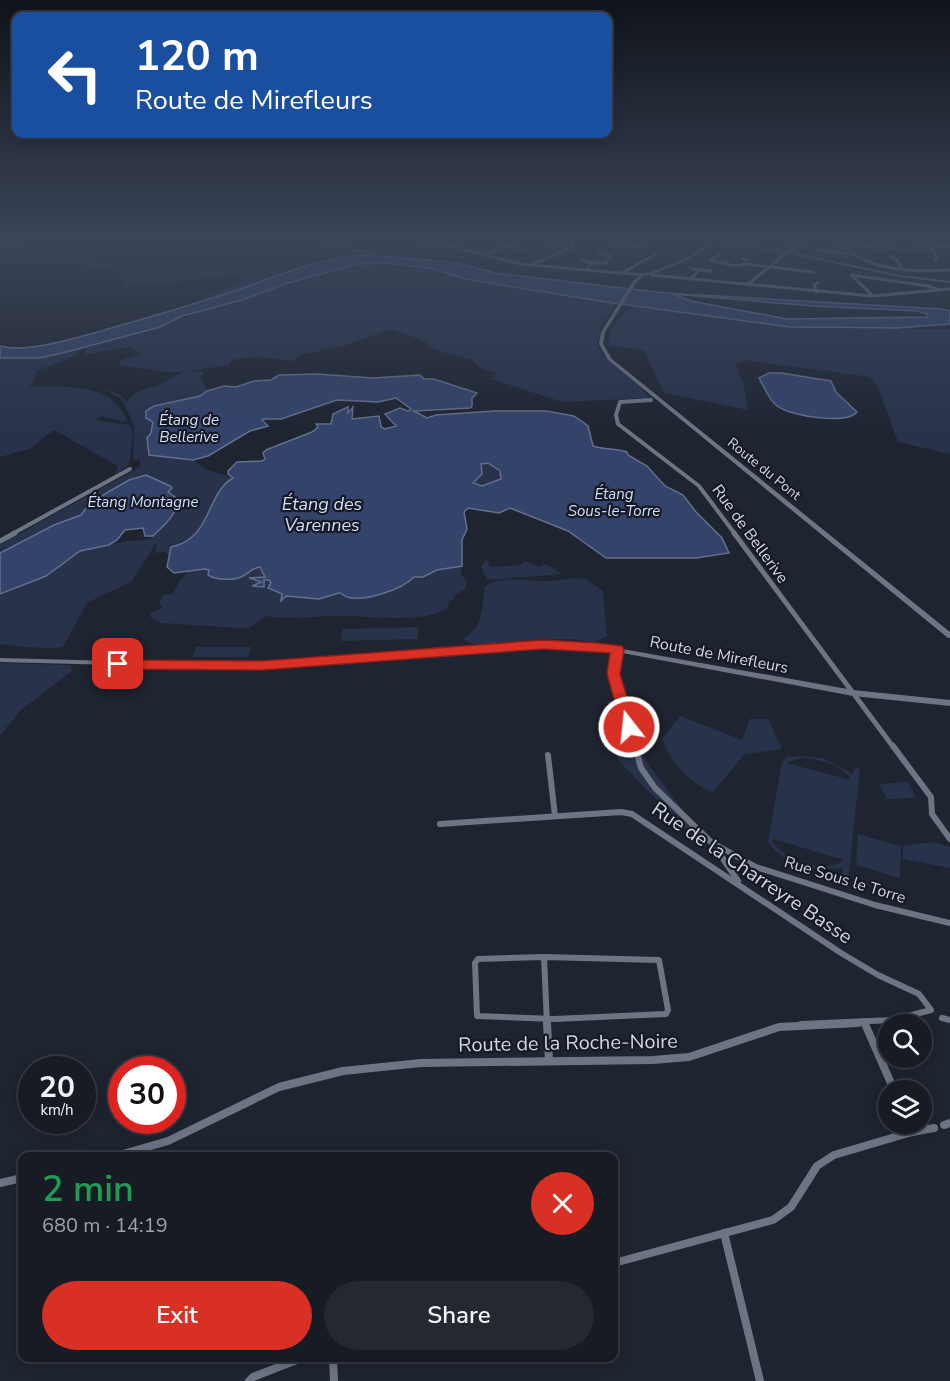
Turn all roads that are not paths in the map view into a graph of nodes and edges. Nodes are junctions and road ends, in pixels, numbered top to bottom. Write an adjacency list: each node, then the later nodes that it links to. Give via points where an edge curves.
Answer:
1 (619, 304): 5 (main road, Route du Pont, via 601,338 610,360)
2 (651, 400): 8 (street, Rue de Bellerive, via 620,402 618,424 699,486)
3 (130, 469): 4 (street)
4 (0, 541)
5 (950, 636)
6 (617, 650): 7 (main road, Route de Mirefleurs, via 558,644 262,665); 8 (main road, Route de Mirefleurs); 14 (street, Rue Sous le Torre, via 614,674 641,768 655,788)
7 (0, 660)
8 (852, 693): 9 (main road, Route de Mirefleurs); 13 (street, via 931,797 932,814)
9 (950, 704)
10 (548, 755): 11 (street)
11 (555, 816): 12 (street, Rue de la Charreyre Basse); 15 (street, Rue de la Charreyre Basse, via 632,813)
12 (440, 824)
13 (950, 840)
14 (711, 842): 15 (street); 16 (street, Rue Sous le Torre, via 756,867 874,905)
15 (741, 885): 18 (street, Rue de la Charreyre Basse, via 849,958 919,994)
16 (950, 923)
17 (544, 957): 19 (street); 19 (street, via 478,959 475,1009 477,1016 483,1018); 19 (street, via 659,960 668,1010 663,1015)
18 (931, 1010): 20 (street, Route de la Roche-Noire)
19 (547, 1019): 21 (street)
20 (865, 1024): 21 (street, Route de la Roche-Noire, via 787,1026 689,1057); 22 (street)
21 (549, 1061): 24 (street, Route de la Roche-Noire, via 421,1063 343,1071 295,1082 168,1141)
22 (890, 1080)
23 (893, 1134): 27 (street, via 834,1155 817,1166 790,1207 773,1220)
24 (130, 1152)
25 (18, 1179): 26 (street)
26 (0, 1184)
27 (724, 1233): 28 (street); 33 (street)
28 (618, 1262)
29 (292, 1362): 31 (street)
30 (333, 1362): 32 (street)
31 (249, 1381)
32 (334, 1381)
33 (760, 1381)

